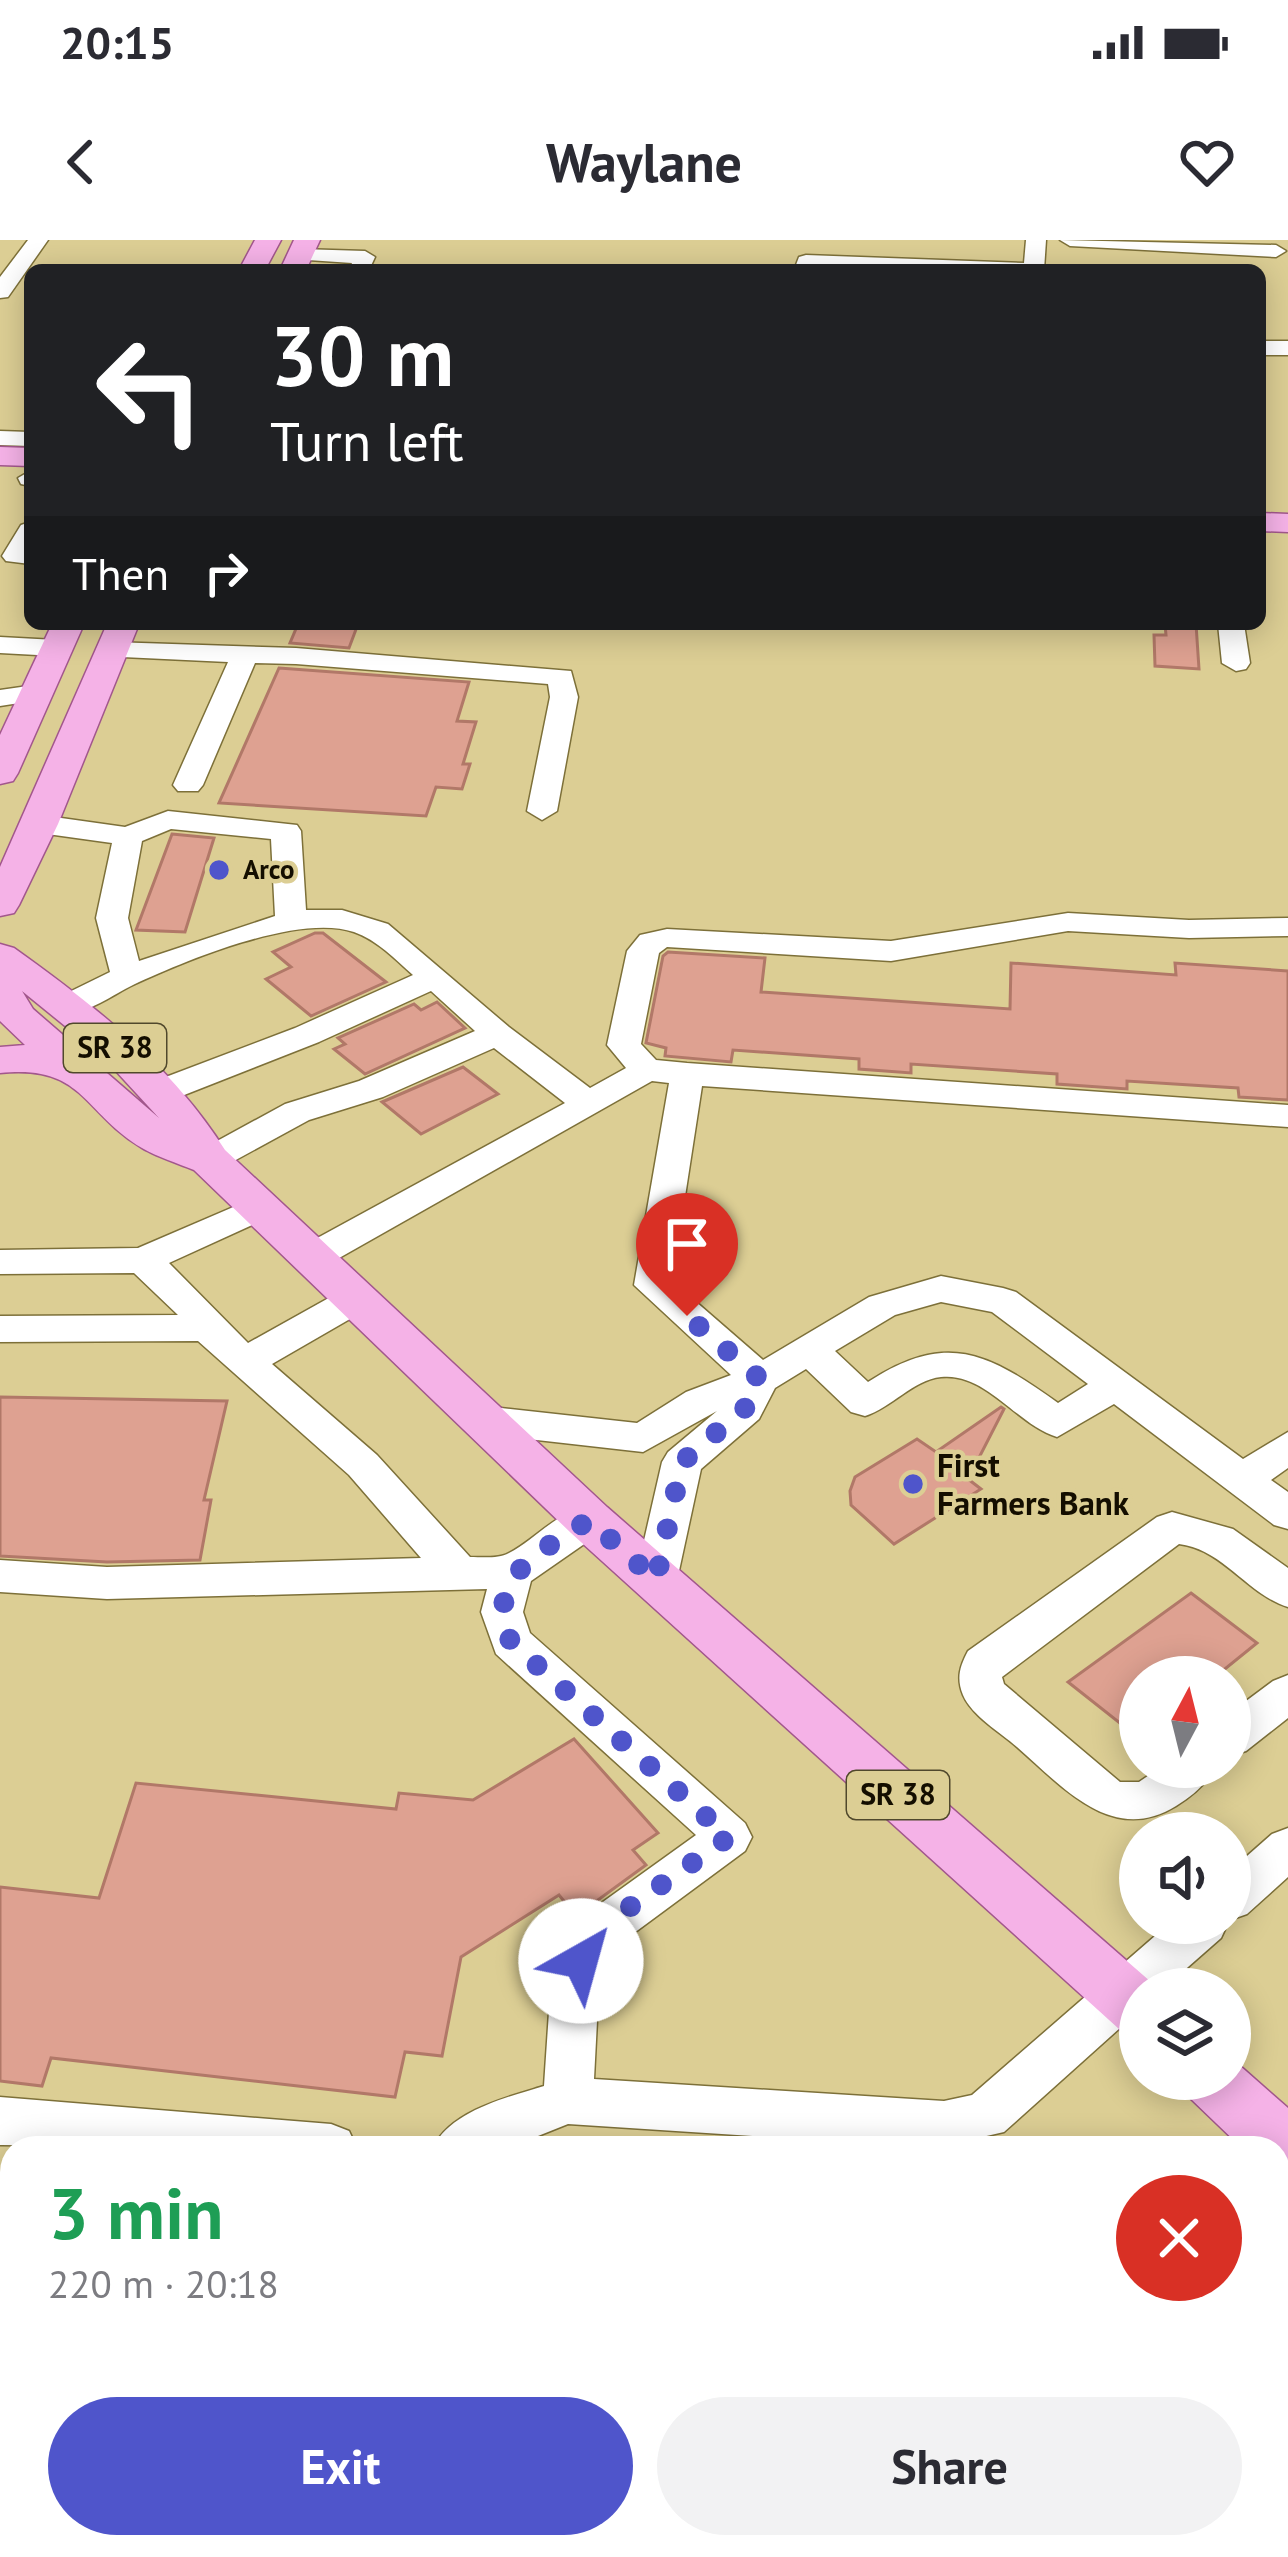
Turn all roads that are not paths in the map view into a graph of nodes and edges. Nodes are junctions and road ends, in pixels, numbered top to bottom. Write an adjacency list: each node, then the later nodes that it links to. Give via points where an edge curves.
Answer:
1 (38, 240): 9 (lane)
2 (913, 240): 8 (lane)
3 (1070, 240): 4 (lane)
4 (1276, 253)
5 (300, 255): 6 (lane, via 365,257)
6 (362, 264)
7 (805, 264): 8 (lane)
8 (910, 264)
9 (0, 292)
10 (1232, 630): 15 (lane)
11 (62, 636): 13 (lane); 16 (main road)
12 (117, 637): 14 (lane); 21 (main road)
13 (0, 645)
14 (245, 655): 19 (lane); 20 (lane, via 561,676)
15 (1236, 663)
16 (35, 693): 17 (lane); 18 (main road)
17 (0, 698)
18 (2, 762)
19 (188, 785)
20 (542, 812)
21 (40, 824): 22 (lane); 23 (main road)
22 (128, 836): 24 (lane, via 168,820 286,831); 27 (lane, via 112,918)
23 (0, 905)
24 (292, 921): 27 (lane); 28 (lane, via 339,917 372,927)
25 (1288, 927): 34 (lane, via 1068,922 891,951 667,938 643,951 624,1045)
26 (0, 956): 30 (main road, SR 38)
27 (127, 976): 30 (lane)
28 (435, 977): 31 (lane); 36 (lane)
29 (0, 987): 33 (main road, SR 38, via 17,1016)
30 (69, 1006): 36 (main road, SR 38)
31 (497, 1034): 37 (lane); 39 (lane, via 297,1112)
32 (0, 1060): 33 (main road, via 30,1057)
33 (78, 1069): 39 (main road, SR 38, via 155,1138)
34 (646, 1070): 35 (lane); 37 (lane)
35 (687, 1074): 38 (lane); 49 (lane, via 652,1286)
36 (161, 1091): 39 (main road, SR 38)
37 (590, 1104): 41 (lane)
38 (1288, 1116)
39 (209, 1160): 40 (main road, SR 38)
40 (260, 1208): 41 (main road, SR 38); 42 (lane)
41 (312, 1257): 44 (main road, SR 38)
42 (143, 1260): 43 (lane); 45 (lane)
43 (0, 1262)
44 (356, 1300): 48 (lane); 51 (main road, SR 38)
45 (207, 1328): 46 (lane); 48 (lane)
46 (0, 1329)
47 (809, 1349): 49 (lane); 50 (lane, via 882,1306 953,1279 1003,1301); 50 (lane, via 865,1402 925,1366 957,1362 1057,1423)
48 (245, 1362): 57 (lane, via 363,1465)
49 (760, 1379): 51 (lane, via 700,1402 643,1438); 59 (lane, via 745,1408 682,1462)
50 (1115, 1385): 53 (lane)
51 (483, 1420): 55 (main road, SR 38)
52 (1288, 1447): 53 (lane)
53 (1243, 1480): 54 (lane)
54 (1288, 1514)
55 (589, 1520): 56 (lane); 59 (main road, SR 38)
56 (512, 1572): 57 (lane); 71 (lane, via 502,1612 511,1642 729,1837 592,1937 575,1982)
57 (459, 1573): 58 (lane, via 107,1583)
58 (0, 1576)
59 (656, 1580): 68 (main road, SR 38)
60 (1286, 1586): 63 (lane, via 1208,1534 1172,1528 983,1663 985,1693 1105,1796 1148,1803)
61 (1288, 1693): 62 (lane)
62 (1251, 1722)
63 (1167, 1788)
64 (1288, 1848): 65 (lane)
65 (1251, 1881)
66 (1185, 1944): 67 (lane)
67 (1163, 1968)
68 (1119, 1990)
69 (1119, 2012): 71 (lane, via 986,2115 944,2126)
70 (1235, 2100): 75 (main road)
71 (568, 2102): 74 (lane)
72 (0, 2121): 73 (lane)
73 (184, 2136)
74 (481, 2136)
75 (1273, 2136)

